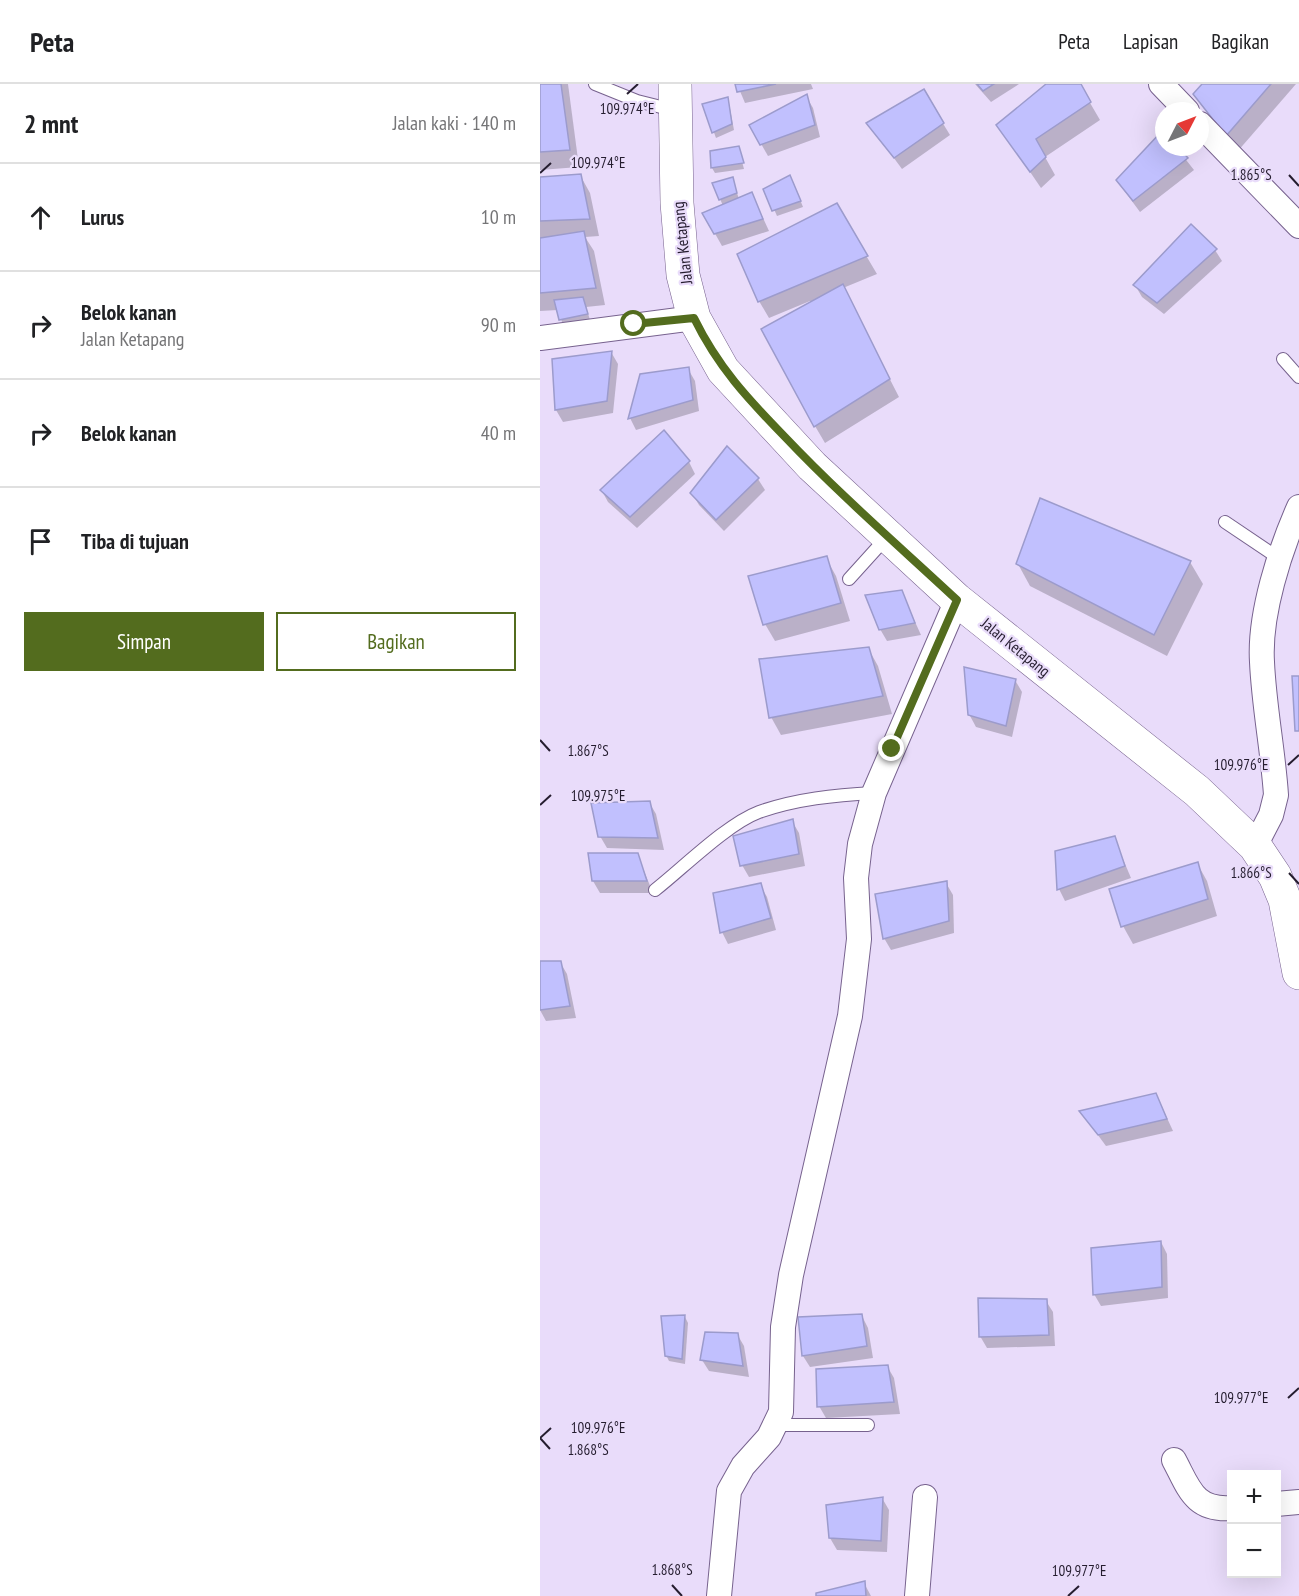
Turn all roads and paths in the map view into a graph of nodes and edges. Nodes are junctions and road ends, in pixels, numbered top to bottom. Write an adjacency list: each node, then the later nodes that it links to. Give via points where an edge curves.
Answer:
1 (595, 84): 3 (lane, via 637,101)
2 (1161, 84): 4 (street)
3 (675, 97): 7 (main road, Jalan Ketapang, via 683,275)
4 (1178, 102)
5 (1209, 133): 6 (street)
6 (1299, 226)
7 (694, 318): 8 (street); 13 (main road, Jalan Ketapang, via 723,370 812,466)
8 (540, 338)
9 (1283, 359): 10 (lane)
10 (1299, 376)
11 (1299, 507): 14 (street)
12 (1226, 522): 14 (lane)
13 (888, 536): 15 (lane); 16 (main road, Jalan Ketapang)
14 (1280, 559): 18 (street, via 1262,660 1276,795)
15 (849, 579)
16 (957, 600): 17 (street); 18 (main road, Jalan Ketapang, via 1197,791)
17 (874, 793): 19 (lane, via 822,796 758,813 736,825); 21 (street, via 858,855 859,939 850,1016 791,1275 783,1327 781,1412)
18 (1255, 846): 20 (main road, Jalan Ketapang, via 1285,900)
19 (655, 890)
20 (1299, 973)
21 (777, 1425): 22 (lane); 28 (street, via 743,1466 729,1491)
22 (868, 1425)
23 (1174, 1460): 27 (street, via 1193,1497 1205,1506)
24 (925, 1497): 29 (street)
25 (1299, 1502): 26 (street)
26 (1281, 1504)
27 (1227, 1508)
28 (720, 1596)
29 (917, 1596)

